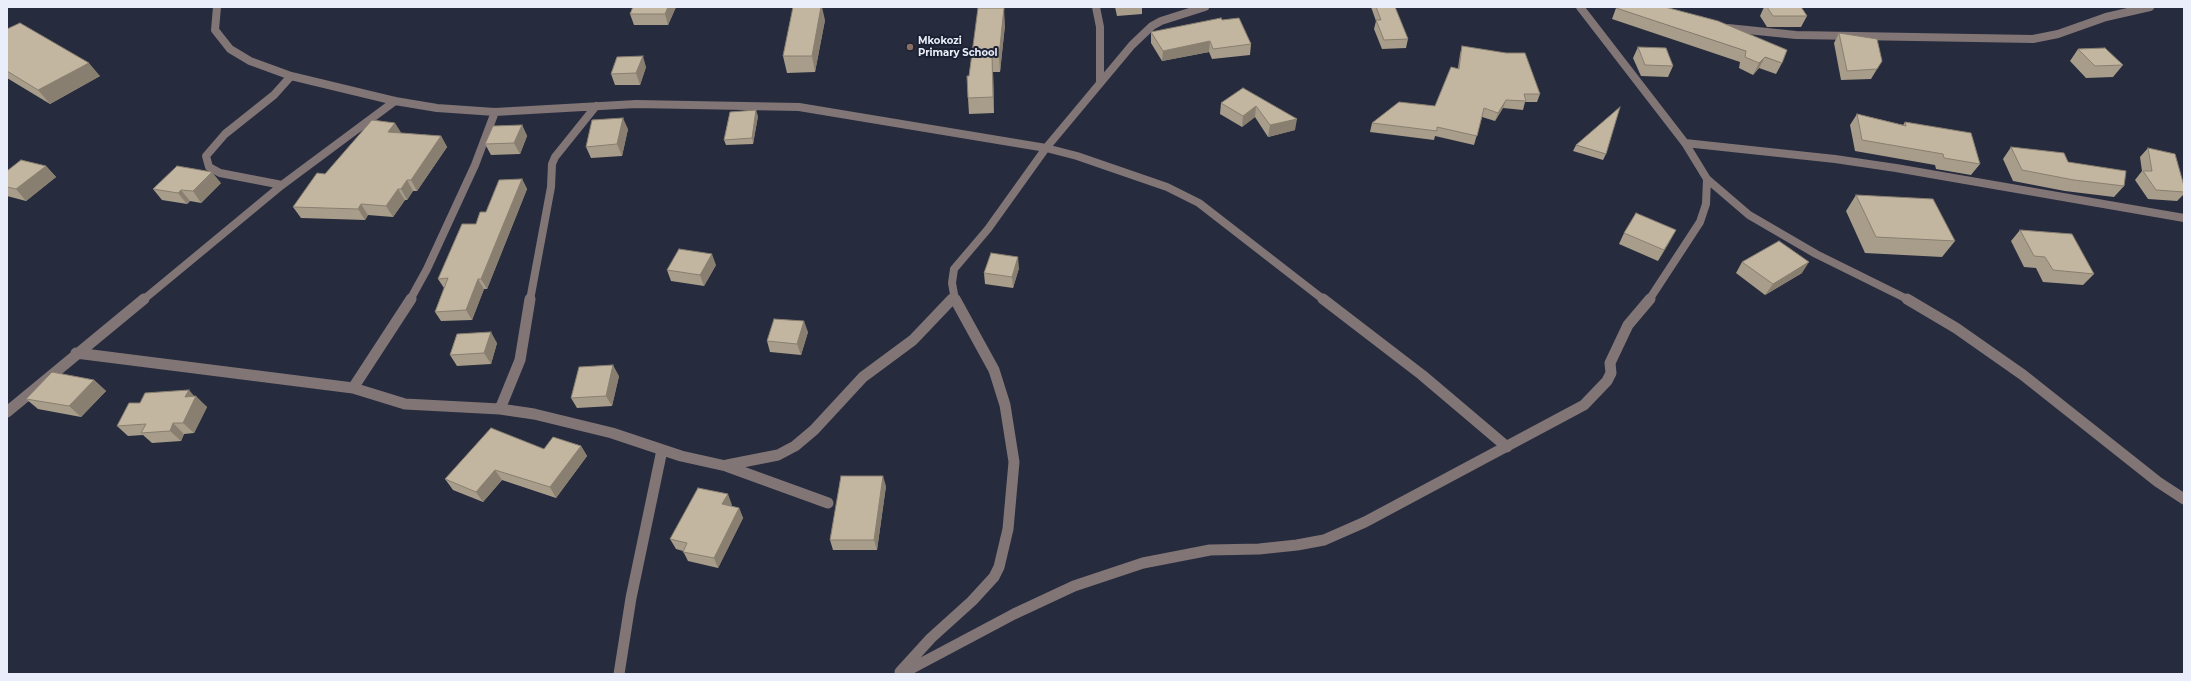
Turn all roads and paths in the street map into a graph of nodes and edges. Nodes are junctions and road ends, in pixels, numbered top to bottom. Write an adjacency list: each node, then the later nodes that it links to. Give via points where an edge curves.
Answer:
1 (217, 7): 7 (street, via 215,30 230,48 250,61)
2 (1096, 7): 8 (street, via 1100,27)
3 (1206, 7): 8 (street, via 1168,18 1152,26)
4 (1580, 7): 12 (street)
5 (2150, 7): 6 (street, via 2033,39 1796,34 1751,32)
6 (1721, 27)
7 (291, 76): 9 (street); 15 (street, via 274,95 225,134 206,156 209,168 220,173)
8 (1100, 83): 13 (street)
9 (395, 101): 11 (street, via 437,108); 15 (street)
10 (596, 106): 11 (street); 13 (street, via 676,104 799,107); 20 (street, via 555,157 520,360)
11 (495, 112): 19 (street, via 475,165 427,269 412,297)
12 (1685, 143): 14 (street); 16 (street, via 1896,168)
13 (1046, 148): 17 (street, via 988,229 954,269); 22 (street, via 1167,187 1199,203 1422,375)
14 (1708, 179): 22 (street, via 1706,204 1700,222 1646,304 1628,325 1610,362 1607,381 1584,405); 25 (street, via 1749,215 1816,254 1928,310 1956,328 2023,375 2158,482)
15 (282, 185): 18 (street)
16 (2184, 218)
17 (954, 297): 24 (street, via 913,340 864,377 814,430 794,446 778,455); 28 (street, via 994,370 1005,405 1014,462 1008,529 999,568 994,577 931,638)
18 (76, 353): 19 (street); 21 (street)
19 (353, 388): 20 (street, via 405,404)
20 (500, 409): 23 (street, via 547,417)
21 (7, 412)
22 (1507, 447): 28 (street, via 1453,473 1365,522 1324,540 1259,549 1210,550 1143,564 1067,589)
23 (662, 450): 24 (street); 27 (street, via 631,598)
24 (726, 466): 26 (street)
25 (2184, 499)
26 (828, 502)
27 (619, 674)
28 (899, 674)

